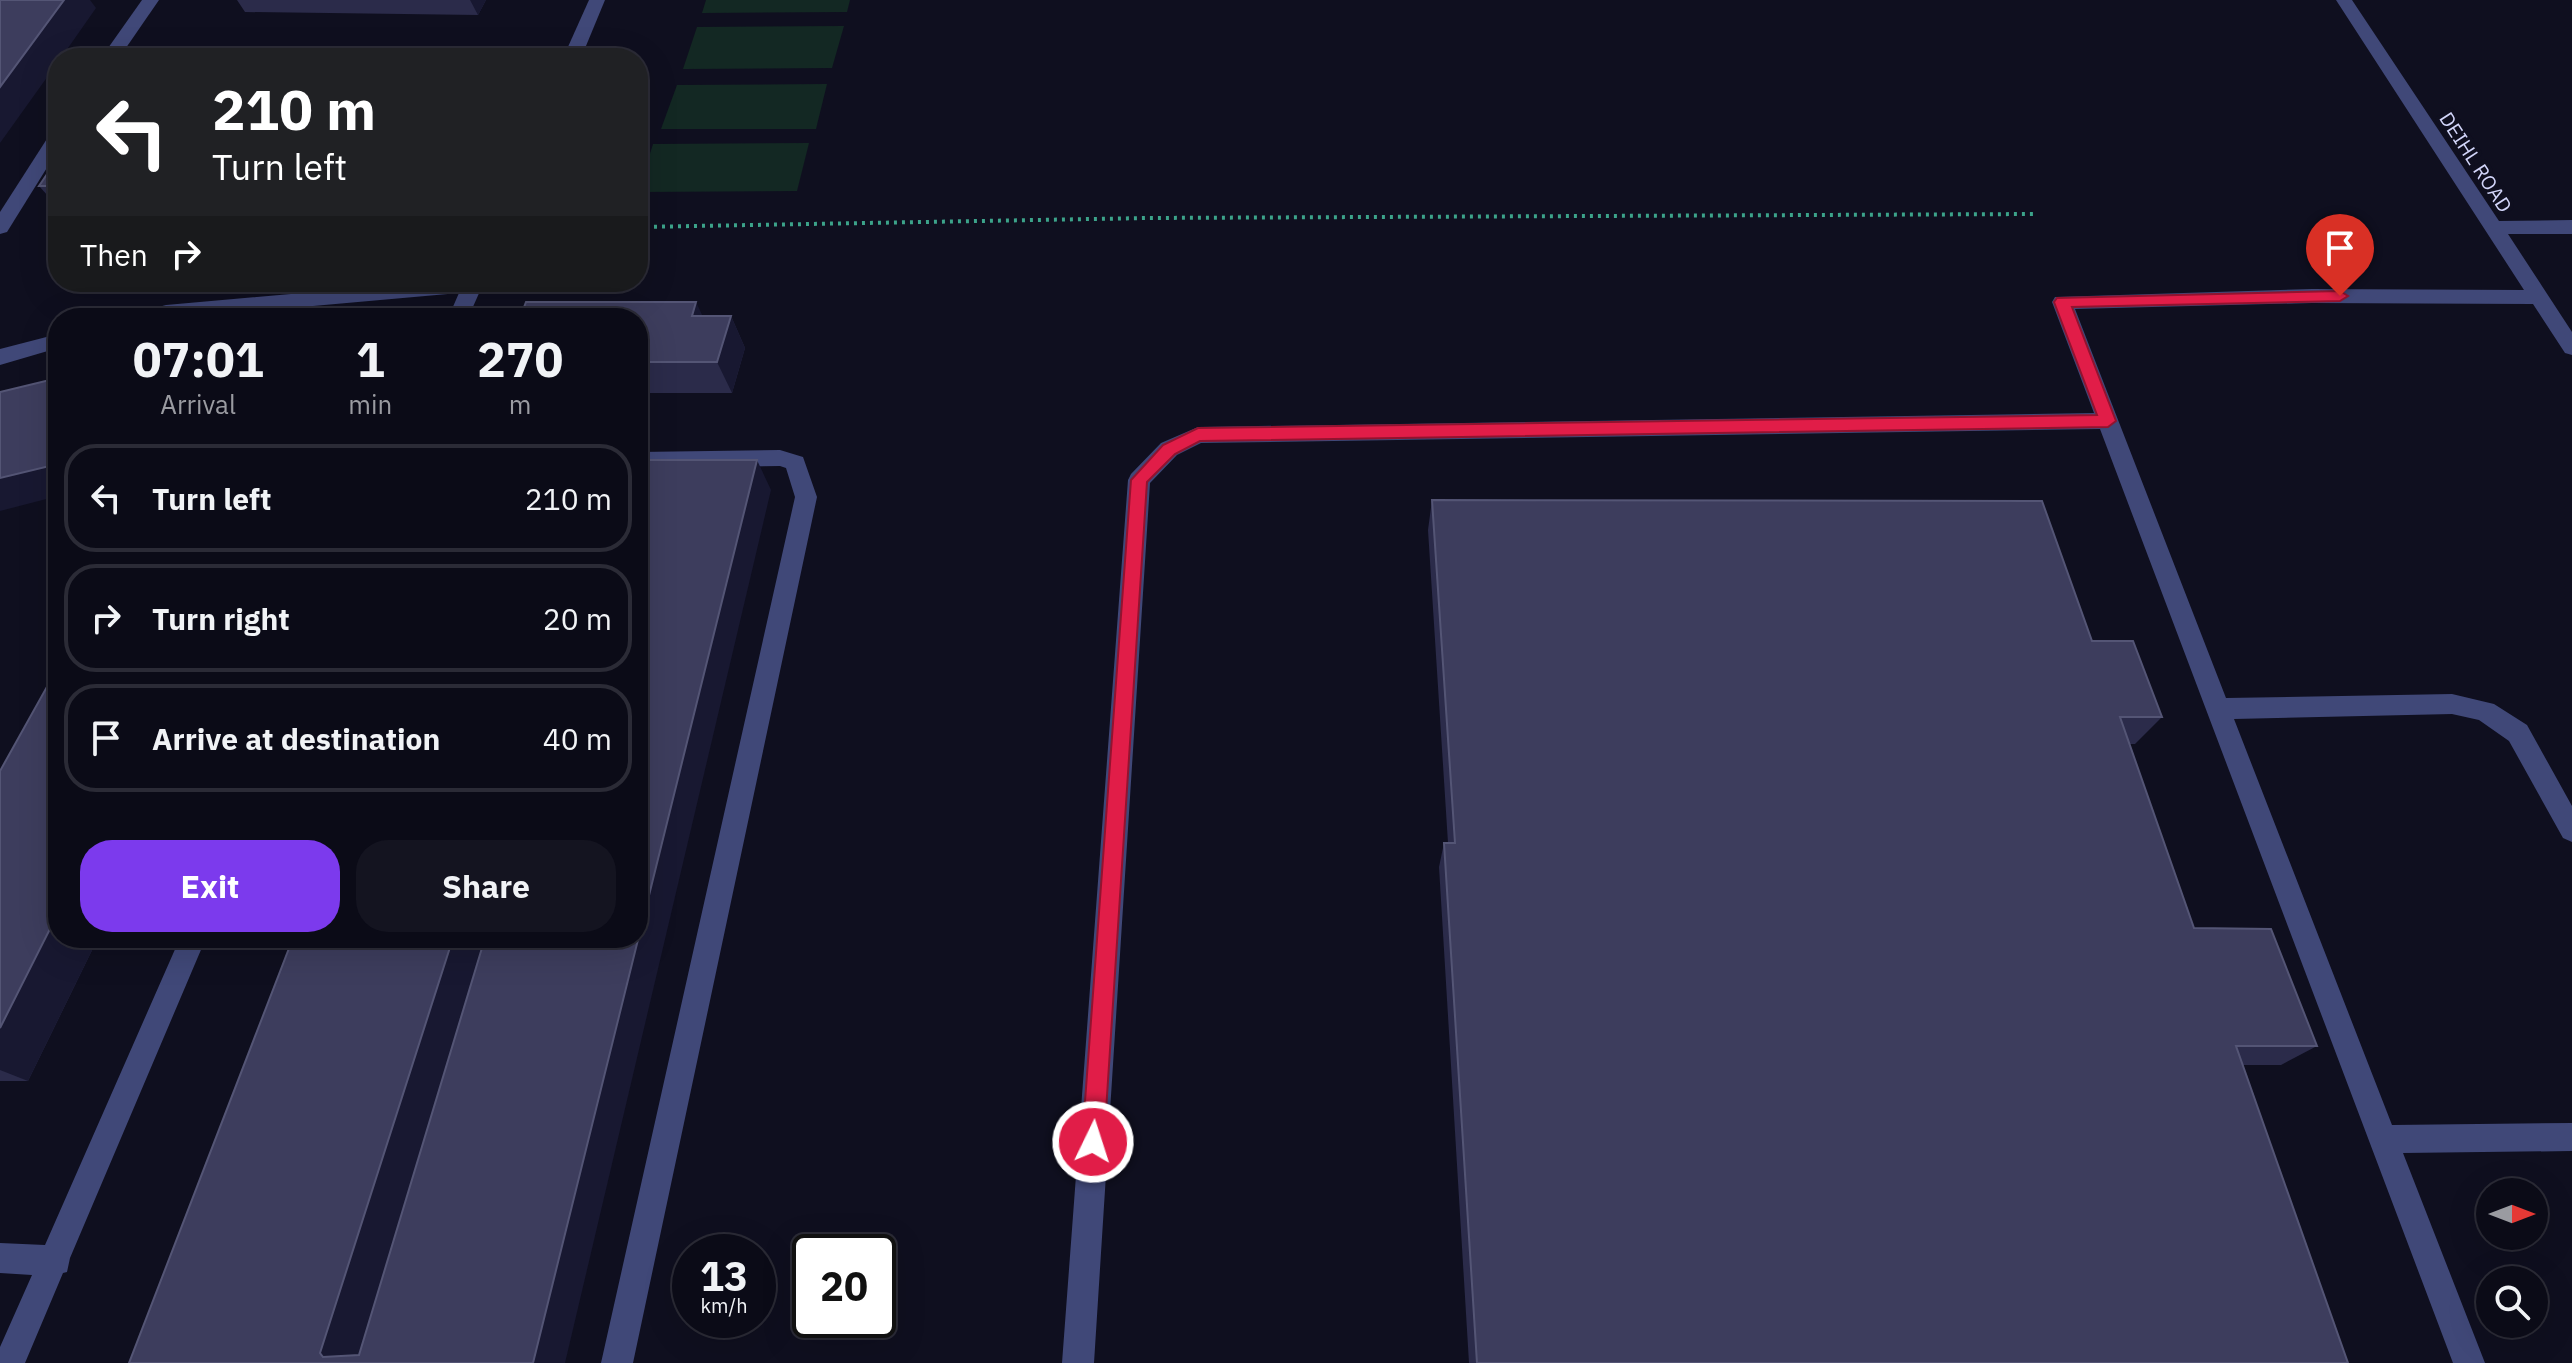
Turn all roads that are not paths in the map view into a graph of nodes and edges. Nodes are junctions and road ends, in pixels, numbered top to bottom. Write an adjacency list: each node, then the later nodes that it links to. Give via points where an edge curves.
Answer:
1 (151, 0): 4 (street)
2 (597, 0): 5 (street)
3 (2344, 0): 9 (street, DEIHL ROAD)
4 (117, 48)
5 (576, 48)
6 (48, 151): 7 (street)
7 (0, 227)
8 (2572, 227): 9 (street)
9 (2493, 228): 11 (street, DEIHL ROAD)
10 (385, 292): 12 (street)
11 (2538, 297): 14 (street, DEIHL ROAD); 16 (street, via 2062,302)
12 (210, 308)
13 (48, 344): 15 (street)
14 (2572, 348)
15 (0, 357)
16 (2108, 421): 18 (street); 27 (street, via 1198,435 1169,449 1139,480)
17 (648, 460): 26 (street, via 780,458 795,463 806,497)
18 (2218, 709): 19 (street, via 2452,704 2485,711 2518,733); 22 (street)
19 (2572, 830)
20 (189, 948): 24 (street)
21 (2572, 1137): 22 (street)
22 (2383, 1139): 28 (street)
23 (0, 1258): 24 (street)
24 (56, 1261): 25 (street)
25 (9, 1363)
26 (617, 1363)
27 (1078, 1363)
28 (2469, 1363)

